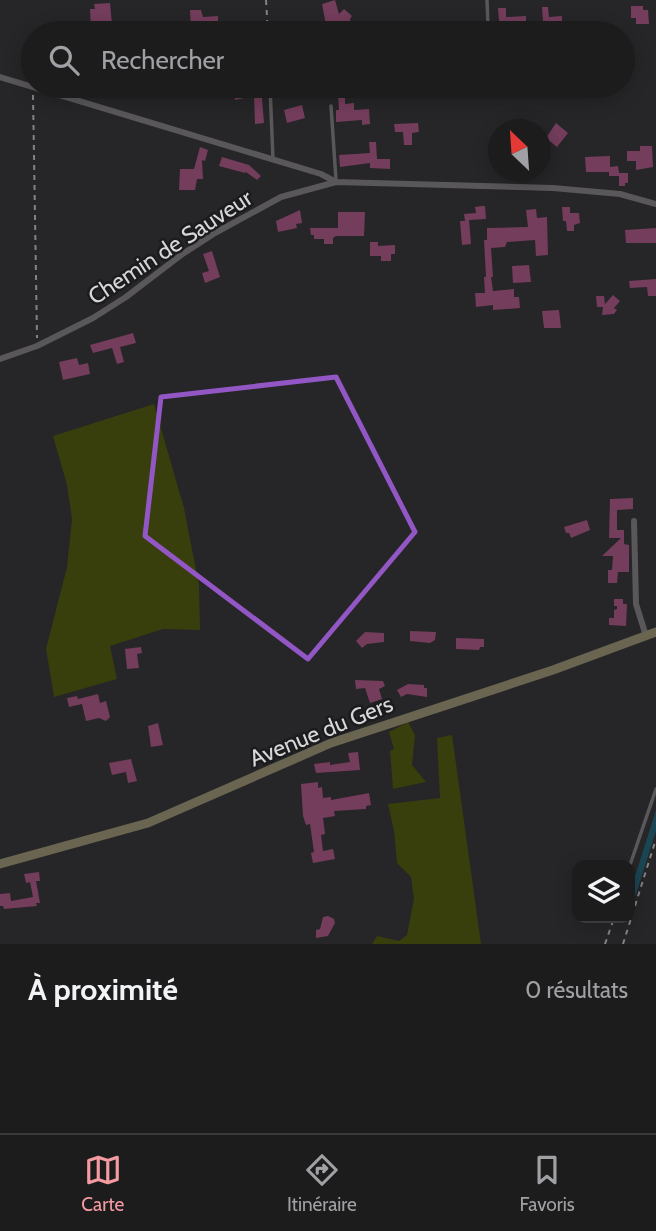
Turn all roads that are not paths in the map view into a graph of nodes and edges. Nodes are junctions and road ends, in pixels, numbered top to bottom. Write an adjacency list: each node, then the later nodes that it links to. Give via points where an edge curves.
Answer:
1 (487, 0): 2 (lane)
2 (488, 21)
3 (0, 77): 4 (street)
4 (21, 83)
5 (69, 98): 8 (street)
6 (270, 98): 8 (lane)
7 (331, 106): 9 (lane)
8 (273, 160): 9 (street)
9 (336, 182): 10 (street, Chemin de Sauveur, via 553,188 621,194); 11 (street, Chemin de Sauveur, via 281,197 215,233 126,297 37,346)
10 (656, 204)
11 (0, 359)
12 (634, 521): 13 (street, via 636,604)
13 (651, 634): 16 (main road, Avenue du Gers, via 331,743 148,823)
14 (656, 789): 15 (lane)
15 (632, 860)
16 (0, 864)

